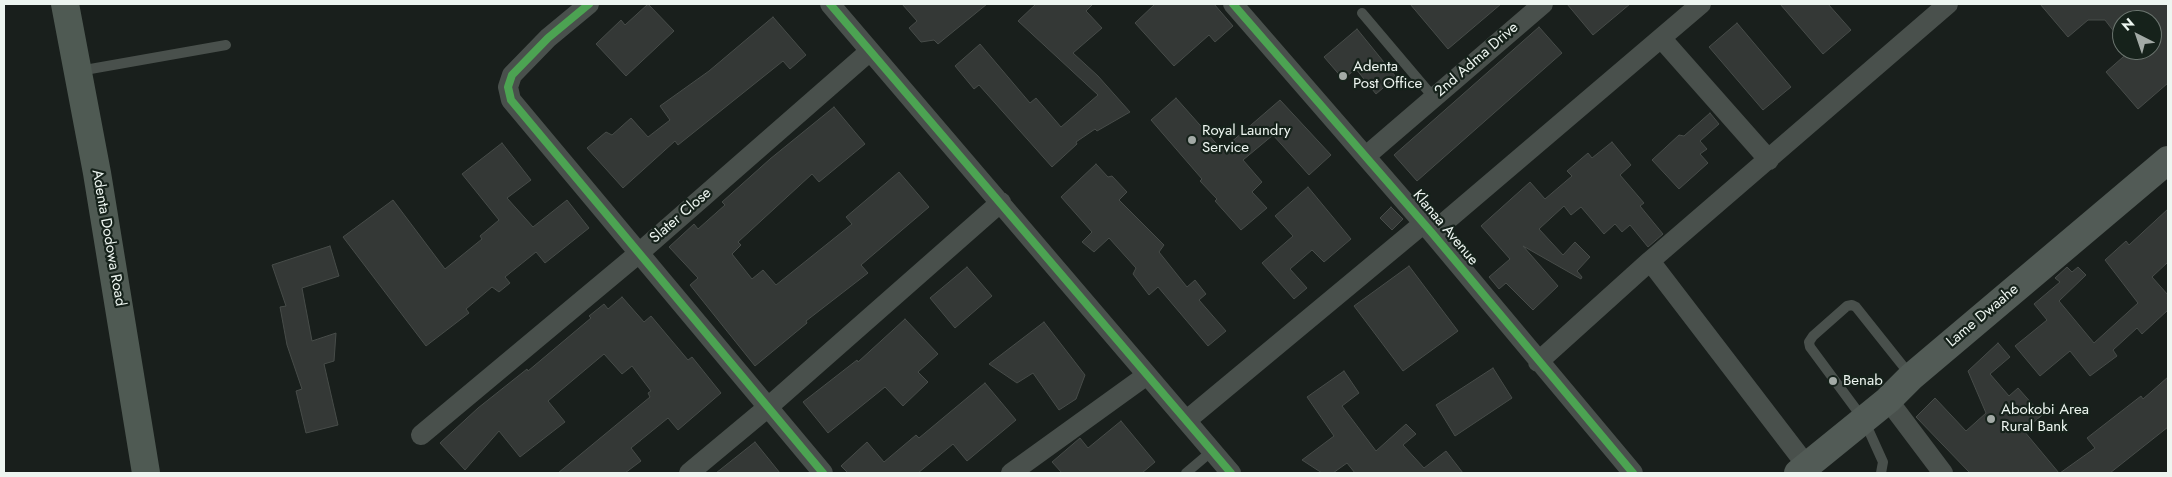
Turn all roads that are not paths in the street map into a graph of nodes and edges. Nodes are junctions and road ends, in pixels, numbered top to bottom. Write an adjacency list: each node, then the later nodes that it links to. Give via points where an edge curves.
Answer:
1 (65, 4): 12 (main road, Adenta Dodowa Road)
2 (589, 4): 19 (street, via 518,68 508,87 511,100)
3 (830, 4): 11 (street)
4 (1233, 4): 14 (street, Klanaa Avenue)
5 (1543, 4): 13 (street, 2nd Adma Drive)
6 (1701, 4): 9 (street)
7 (1948, 4): 15 (street)
8 (1362, 13): 13 (lane)
9 (1660, 38): 15 (street); 18 (street)
10 (226, 45): 12 (lane)
11 (870, 51): 17 (street); 19 (street, Slater Close)
12 (78, 71): 31 (main road, Adenta Dodowa Road)
13 (1434, 98): 14 (street, 2nd Adma Drive)
14 (1366, 156): 18 (street, Klanaa Avenue)
15 (1769, 160): 20 (street)
16 (2168, 160): 23 (street, Lame Dwaahe)
17 (1001, 202): 22 (street); 25 (street)
18 (1428, 228): 21 (street, Klanaa Avenue); 26 (street)
19 (639, 254): 25 (street); 28 (street, Slater Close)
20 (1650, 261): 21 (street); 30 (street)
21 (1538, 362): 37 (street, Klanaa Avenue)
22 (1147, 375): 26 (street); 34 (street)
23 (1911, 377): 24 (street, Lame Dwaahe); 27 (lane, via 1856,307 1847,306 1813,336 1810,347)
24 (1888, 400): 27 (street, Lame Dwaahe); 39 (street)
25 (768, 408): 32 (street); 33 (street)
26 (1187, 420): 29 (street)
27 (1864, 420): 30 (street, Lame Dwaahe); 38 (lane, via 1883,462)
28 (421, 436)
29 (1212, 451): 35 (lane); 36 (street)
30 (1803, 470)
31 (146, 473)
32 (689, 473)
33 (823, 473)
34 (1011, 473)
35 (1186, 473)
36 (1231, 473)
37 (1633, 473)
38 (1881, 473)
39 (1943, 473)

